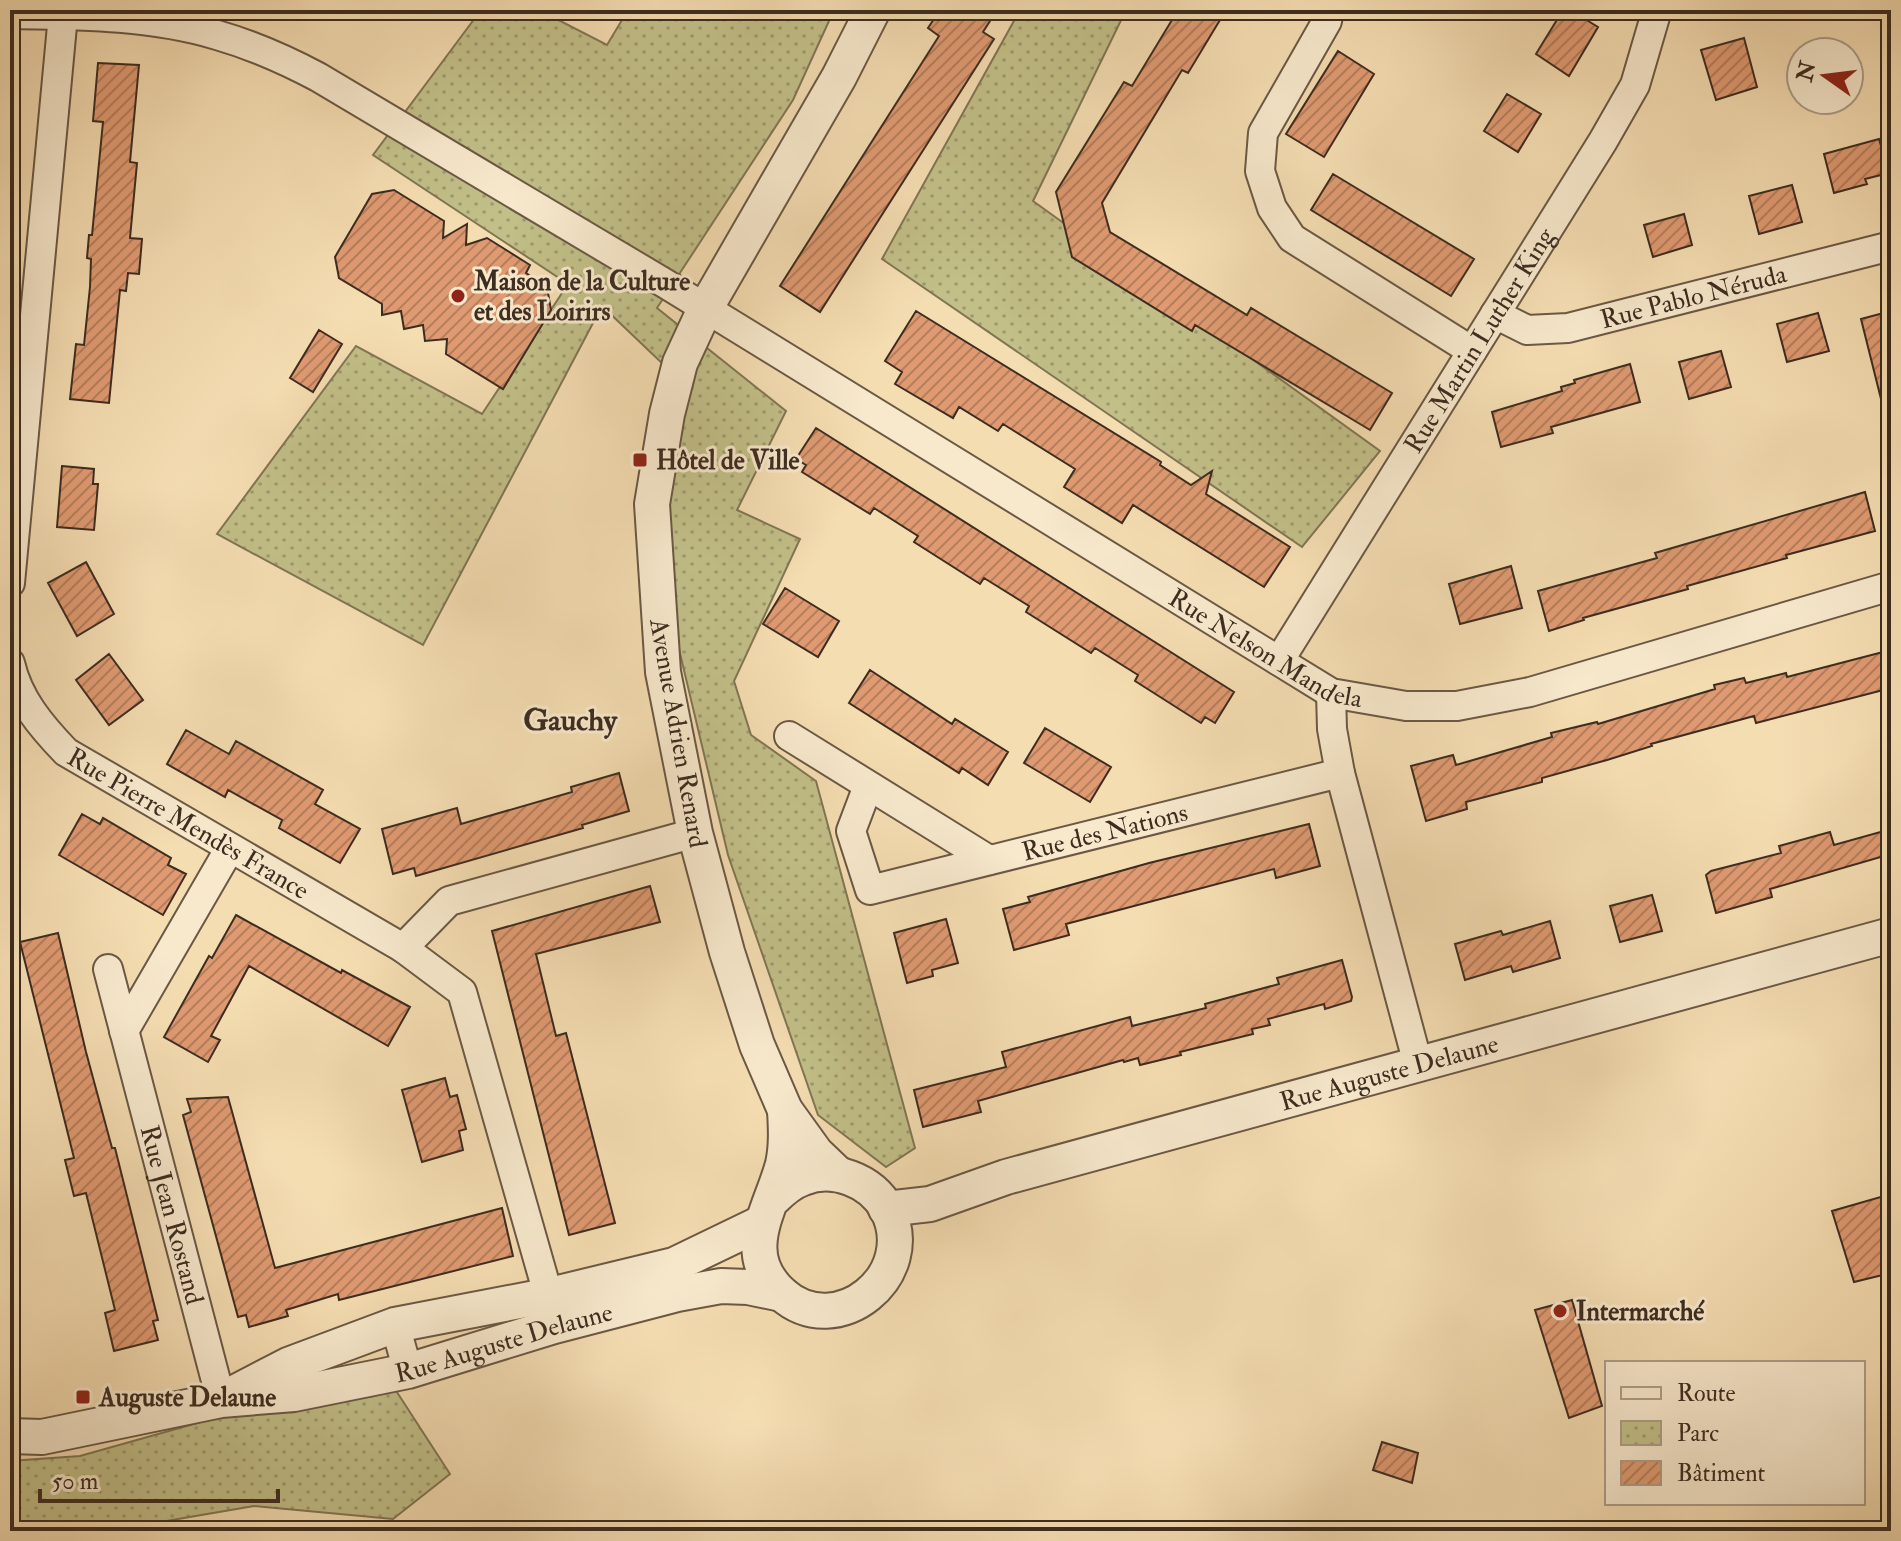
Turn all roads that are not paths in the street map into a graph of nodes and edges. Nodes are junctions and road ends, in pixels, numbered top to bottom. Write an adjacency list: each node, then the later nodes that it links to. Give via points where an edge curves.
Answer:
1 (873, 10): 7 (street, Avenue Adrien Renard)
2 (1329, 10): 9 (street, via 1263,133 1260,171 1272,208 1292,238)
3 (1657, 10): 8 (street, Rue Martin Luther King, via 1635,85)
4 (10, 14): 5 (street, Rue Nelson Mandela)
5 (63, 15): 7 (street, Rue Nelson Mandela, via 136,20 215,34 281,58); 10 (street)
6 (1891, 246): 8 (street, Rue Pablo Néruda, via 1568,328 1527,330)
7 (705, 309): 12 (street, Rue Nelson Mandela); 18 (street, Avenue Adrien Renard, via 680,363 652,504 663,672)
8 (1495, 314): 9 (street, Rue Martin Luther King)
9 (1472, 351): 12 (street, Rue Martin Luther King)
10 (10, 583)
11 (1891, 586): 14 (street, Rue Nelson Mandela, via 1530,692 1457,706 1406,706)
12 (1279, 661): 14 (street, Rue Nelson Mandela)
13 (10, 663): 19 (street, Rue Pierre Mendès France, via 39,724 66,752)
14 (1331, 693): 16 (street)
15 (789, 736): 17 (street)
16 (1340, 773): 20 (street, Rue des Nations); 25 (street)
17 (868, 786): 20 (street); 20 (street, Rue des Nations, via 851,831 870,890)
18 (695, 833): 22 (street, via 449,901); 26 (street, Avenue Adrien Renard, via 757,1045)
19 (230, 848): 22 (street, Rue Pierre Mendès France); 24 (street)
20 (989, 860)
21 (1891, 935): 25 (street, Rue Auguste Delaune)
22 (403, 948): 31 (street, Rue Pierre Mendès France, via 462,992)
23 (108, 969): 24 (street, Rue Jean Rostand)
24 (124, 1031): 34 (street, Rue Jean Rostand)
25 (1418, 1064): 28 (street, Rue Auguste Delaune, via 1006,1177 930,1204)
26 (785, 1110): 27 (street, Avenue Adrien Renard); 29 (street, Avenue Adrien Renard, via 785,1151)
27 (838, 1174): 28 (street, via 874,1192); 29 (street, via 802,1178 786,1186)
28 (886, 1209): 30 (street, via 895,1247 880,1284 865,1298 826,1310 806,1307)
29 (767, 1211): 30 (street, via 758,1243 761,1262); 31 (street, Rue Auguste Delaune, via 674,1265)
30 (782, 1294): 31 (street, Rue Auguste Delaune, via 721,1286)
31 (550, 1311): 32 (street, Rue Auguste Delaune); 33 (street, Rue Auguste Delaune)
32 (395, 1325): 33 (street); 34 (street, Rue Auguste Delaune, via 288,1365)
33 (408, 1371): 34 (street, Rue Auguste Delaune, via 294,1394)
34 (221, 1400): 35 (street, Rue Auguste Delaune, via 42,1437)
35 (10, 1436)

